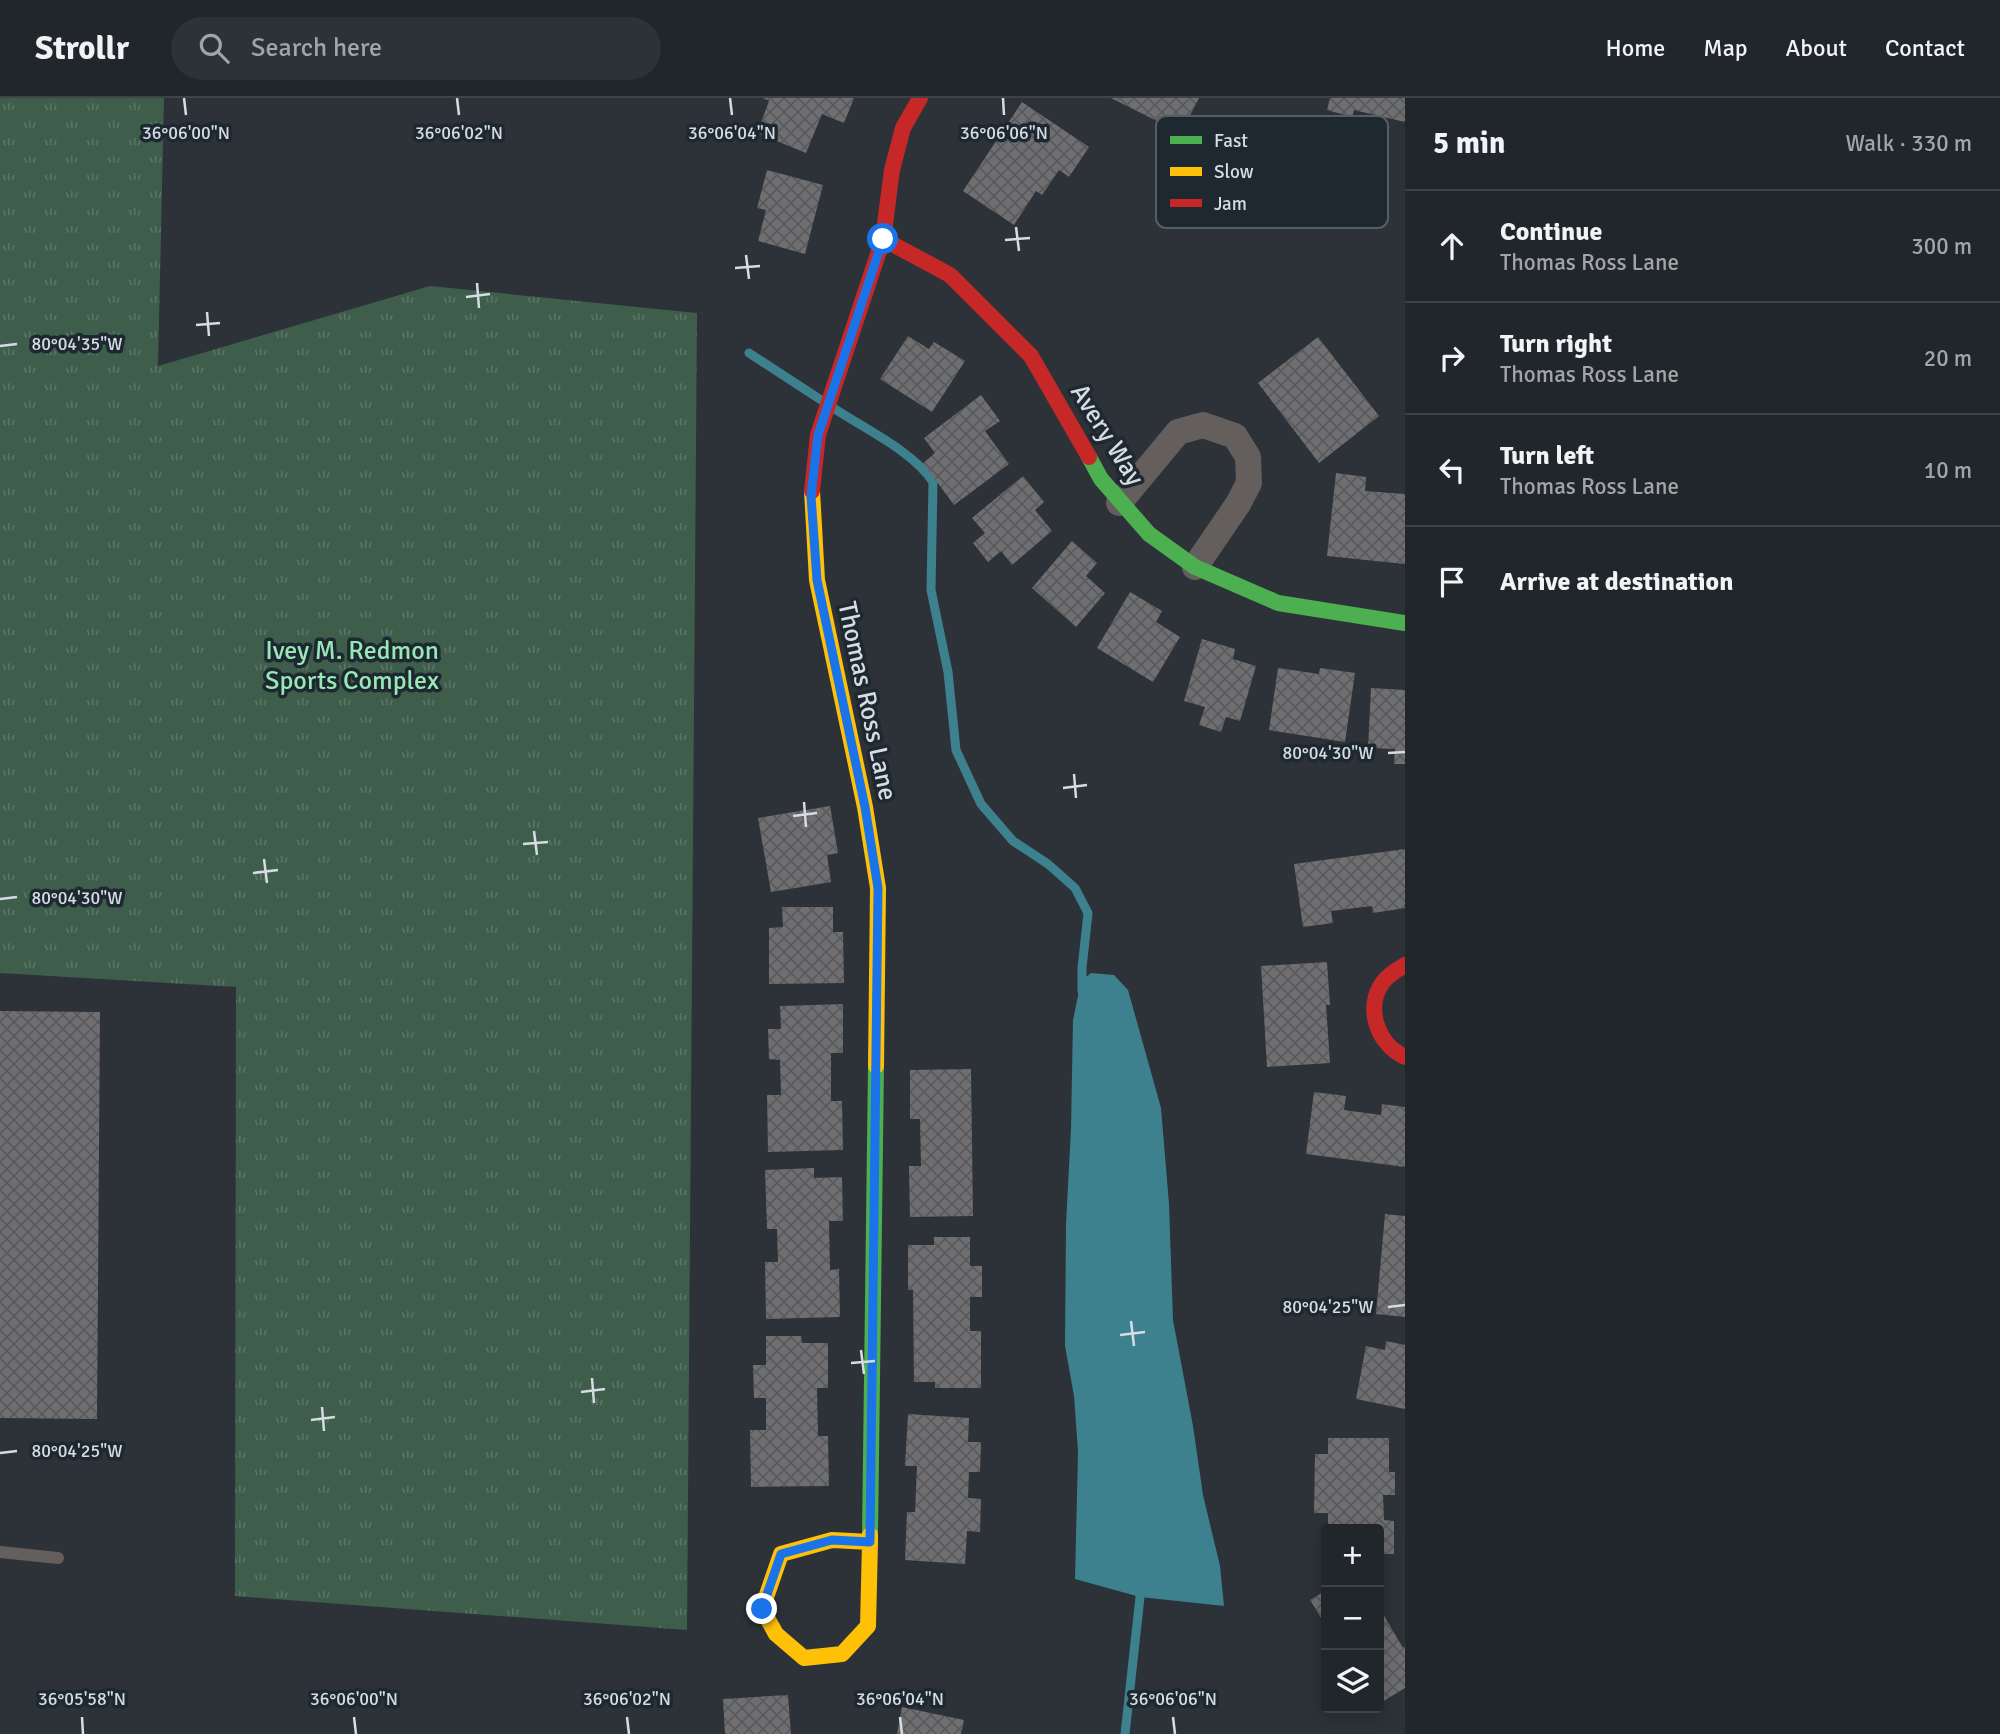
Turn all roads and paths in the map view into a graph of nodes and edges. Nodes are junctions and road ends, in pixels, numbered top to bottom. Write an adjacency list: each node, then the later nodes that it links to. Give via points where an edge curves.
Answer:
1 (920, 98): 2 (street, Thomas Ross Lane, via 903,128 894,160)
2 (883, 239): 3 (street, Avery Way, via 950,275 1031,356); 8 (street, Thomas Ross Lane, via 818,435 811,496 817,580 878,888)
3 (1119, 503): 4 (street, Avery Way, via 1149,534); 4 (street, via 1178,432 1203,425 1235,436 1248,457 1248,483)
4 (1195, 567): 5 (street, Avery Way, via 1278,603)
5 (1405, 623)
6 (1405, 965): 7 (street, via 1383,982 1374,1009 1386,1045)
7 (1405, 1058)
8 (870, 1542): 8 (street, Thomas Ross Lane, via 868,1626 842,1654 804,1658 776,1634 762,1609 781,1554 832,1540)
9 (0, 1552): 10 (lane)
10 (58, 1558)

